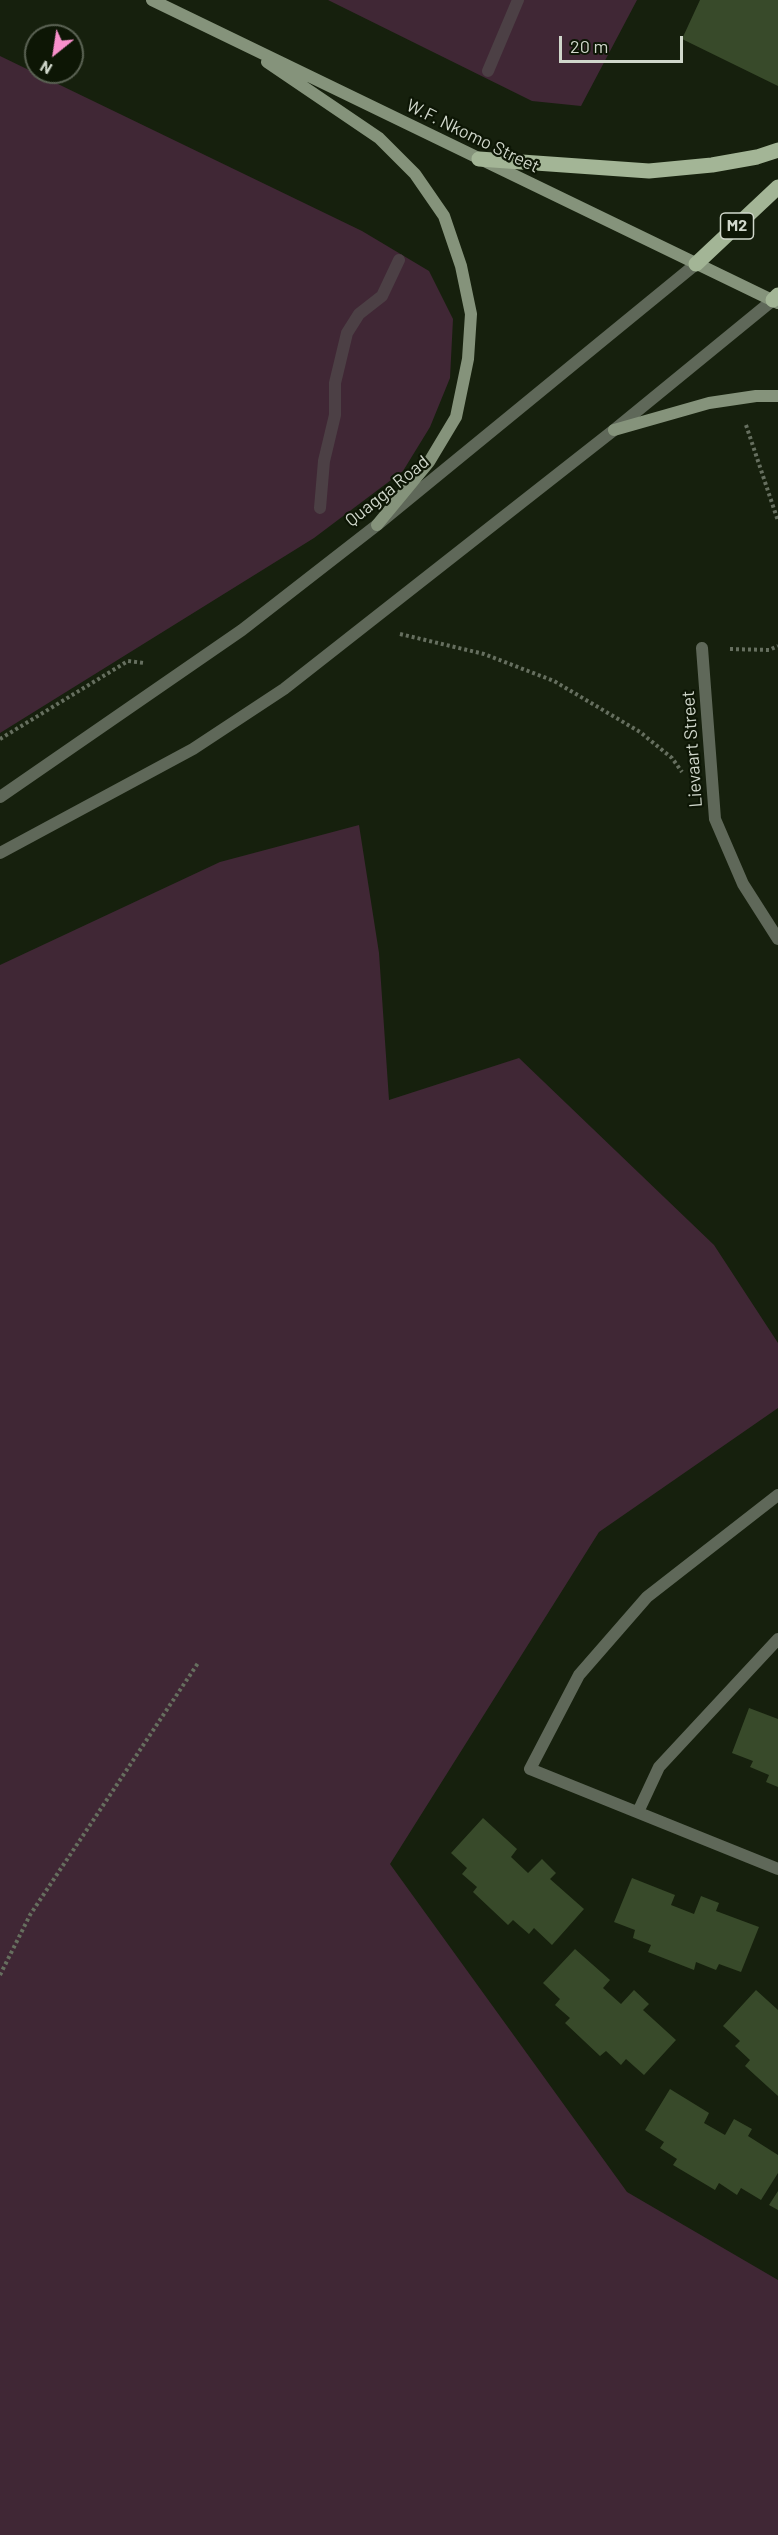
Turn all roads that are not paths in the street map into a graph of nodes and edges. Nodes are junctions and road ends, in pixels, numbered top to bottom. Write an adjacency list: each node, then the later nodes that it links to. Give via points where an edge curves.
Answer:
1 (152, 0): 2 (main road, W.F. Nkomo Street)
2 (229, 36): 4 (main road, W.F. Nkomo Street); 10 (main road, via 379,138 408,167 444,216 461,266 471,314 468,359 456,417 429,462)
3 (778, 150): 4 (main road, via 712,165 649,171)
4 (479, 159): 6 (main road, W.F. Nkomo Street)
5 (778, 187): 6 (main road, Quagga Road / M2)
6 (696, 264): 7 (main road, W.F. Nkomo Street); 10 (street, Quagga Road / M2)
7 (776, 300): 9 (street)
8 (778, 396): 9 (main road, via 709,403)
9 (614, 430): 13 (street, via 284,689 193,749)
10 (376, 525): 12 (street, Quagga Road / M2, via 242,630)
11 (702, 648): 14 (street, Lievaart Street, via 715,819 742,884)
12 (0, 797)
13 (0, 853)
14 (778, 939)
15 (778, 1495): 17 (street, via 647,1597 579,1675 530,1769)
16 (778, 1639): 17 (street, via 659,1767)
17 (638, 1812): 18 (street)
18 (778, 1869)

